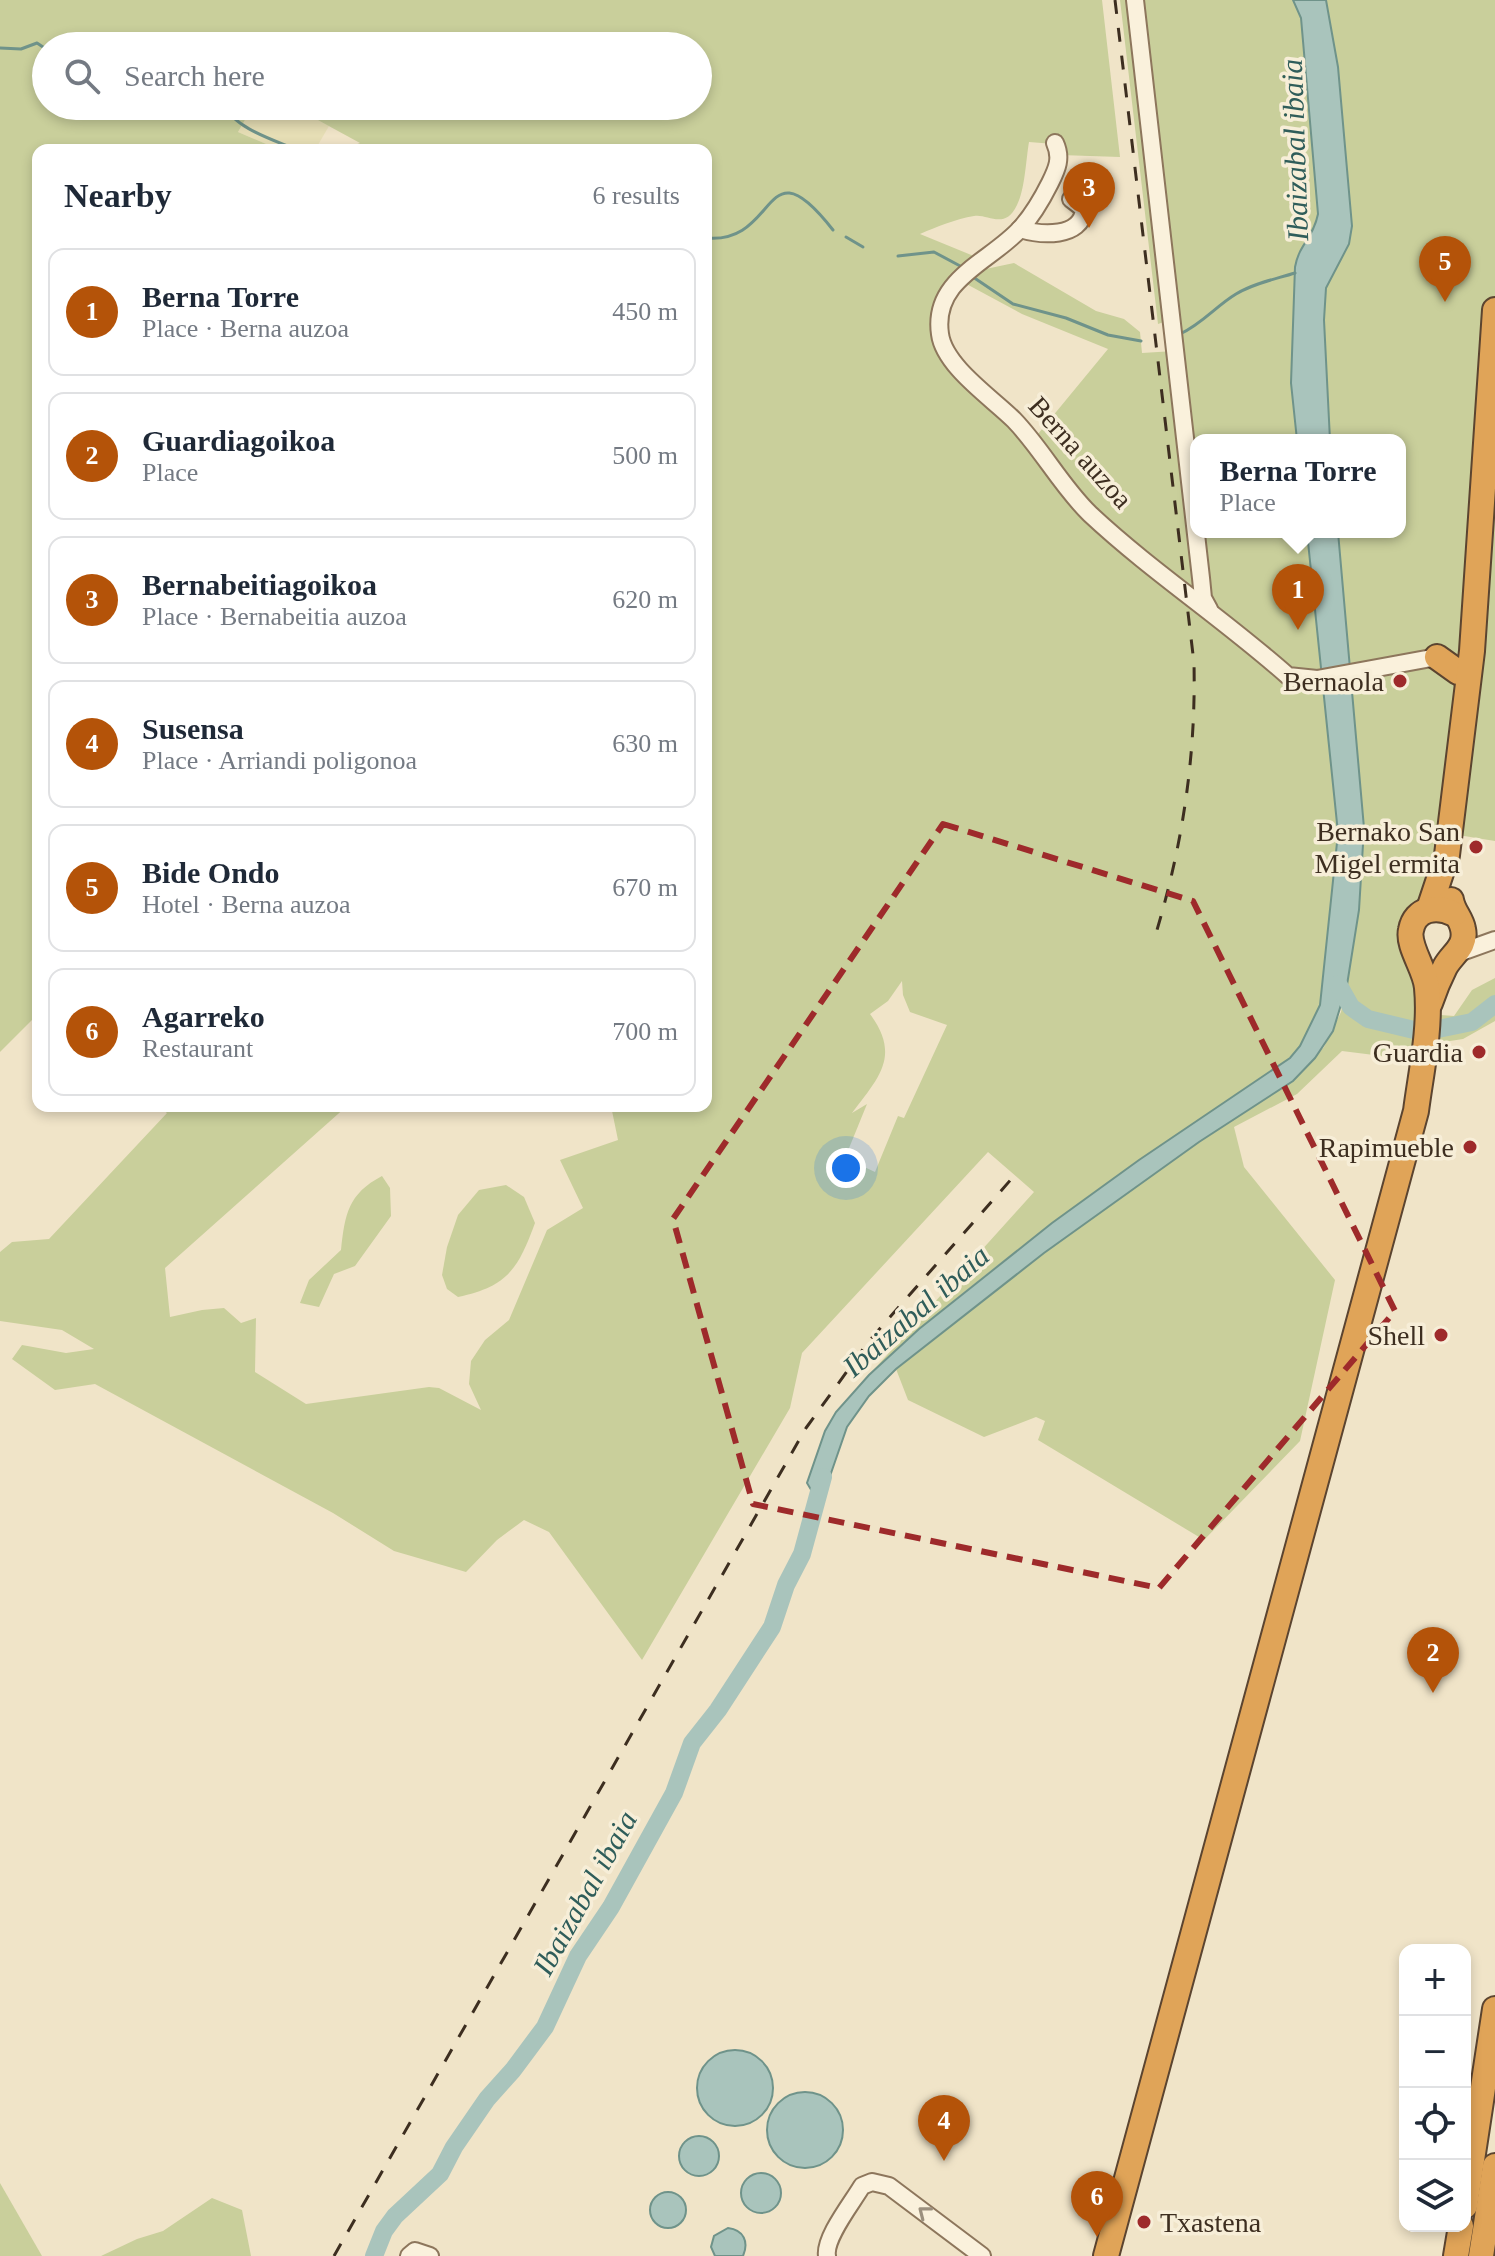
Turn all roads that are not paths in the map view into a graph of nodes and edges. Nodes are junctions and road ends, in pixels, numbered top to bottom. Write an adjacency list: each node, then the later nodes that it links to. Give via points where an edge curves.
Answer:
1 (1135, 0): 6 (street)
2 (1055, 143): 4 (street, via 1056,172)
3 (1071, 199): 4 (street, via 1084,209 1079,224 1051,234)
4 (1020, 229): 9 (street, Berna auzoa, via 950,289 939,318 946,351 1033,440 1090,514)
5 (1495, 310): 8 (highway)
6 (1190, 482)
7 (1196, 538): 9 (street, via 1203,596)
8 (1477, 611): 10 (highway); 11 (highway)
9 (1212, 613): 10 (street, Berna auzoa, via 1288,676 1317,679 1412,660)
10 (1452, 660): 11 (highway)
11 (1464, 722): 12 (highway)
12 (1447, 855): 13 (highway); 14 (highway, via 1448,885)
13 (1429, 909): 14 (highway, via 1446,910); 16 (highway, via 1411,928)
14 (1459, 922): 15 (street); 17 (highway, via 1462,947)
15 (1495, 937): 17 (street)
16 (1417, 953): 17 (highway, via 1433,962); 18 (highway)
17 (1453, 957): 18 (highway)
18 (1428, 1009): 27 (highway, via 1416,1111)
19 (1495, 2009): 21 (highway)
20 (1495, 2166): 29 (highway)
21 (1471, 2167)
22 (1460, 2232): 28 (highway)
23 (409, 2256): 24 (street, via 415,2251)
24 (430, 2256)
25 (827, 2256): 26 (street, one-way to 25, via 880,2182 862,2186 834,2231)
26 (982, 2256)
27 (1106, 2256)
28 (1456, 2256)
29 (1481, 2256)

